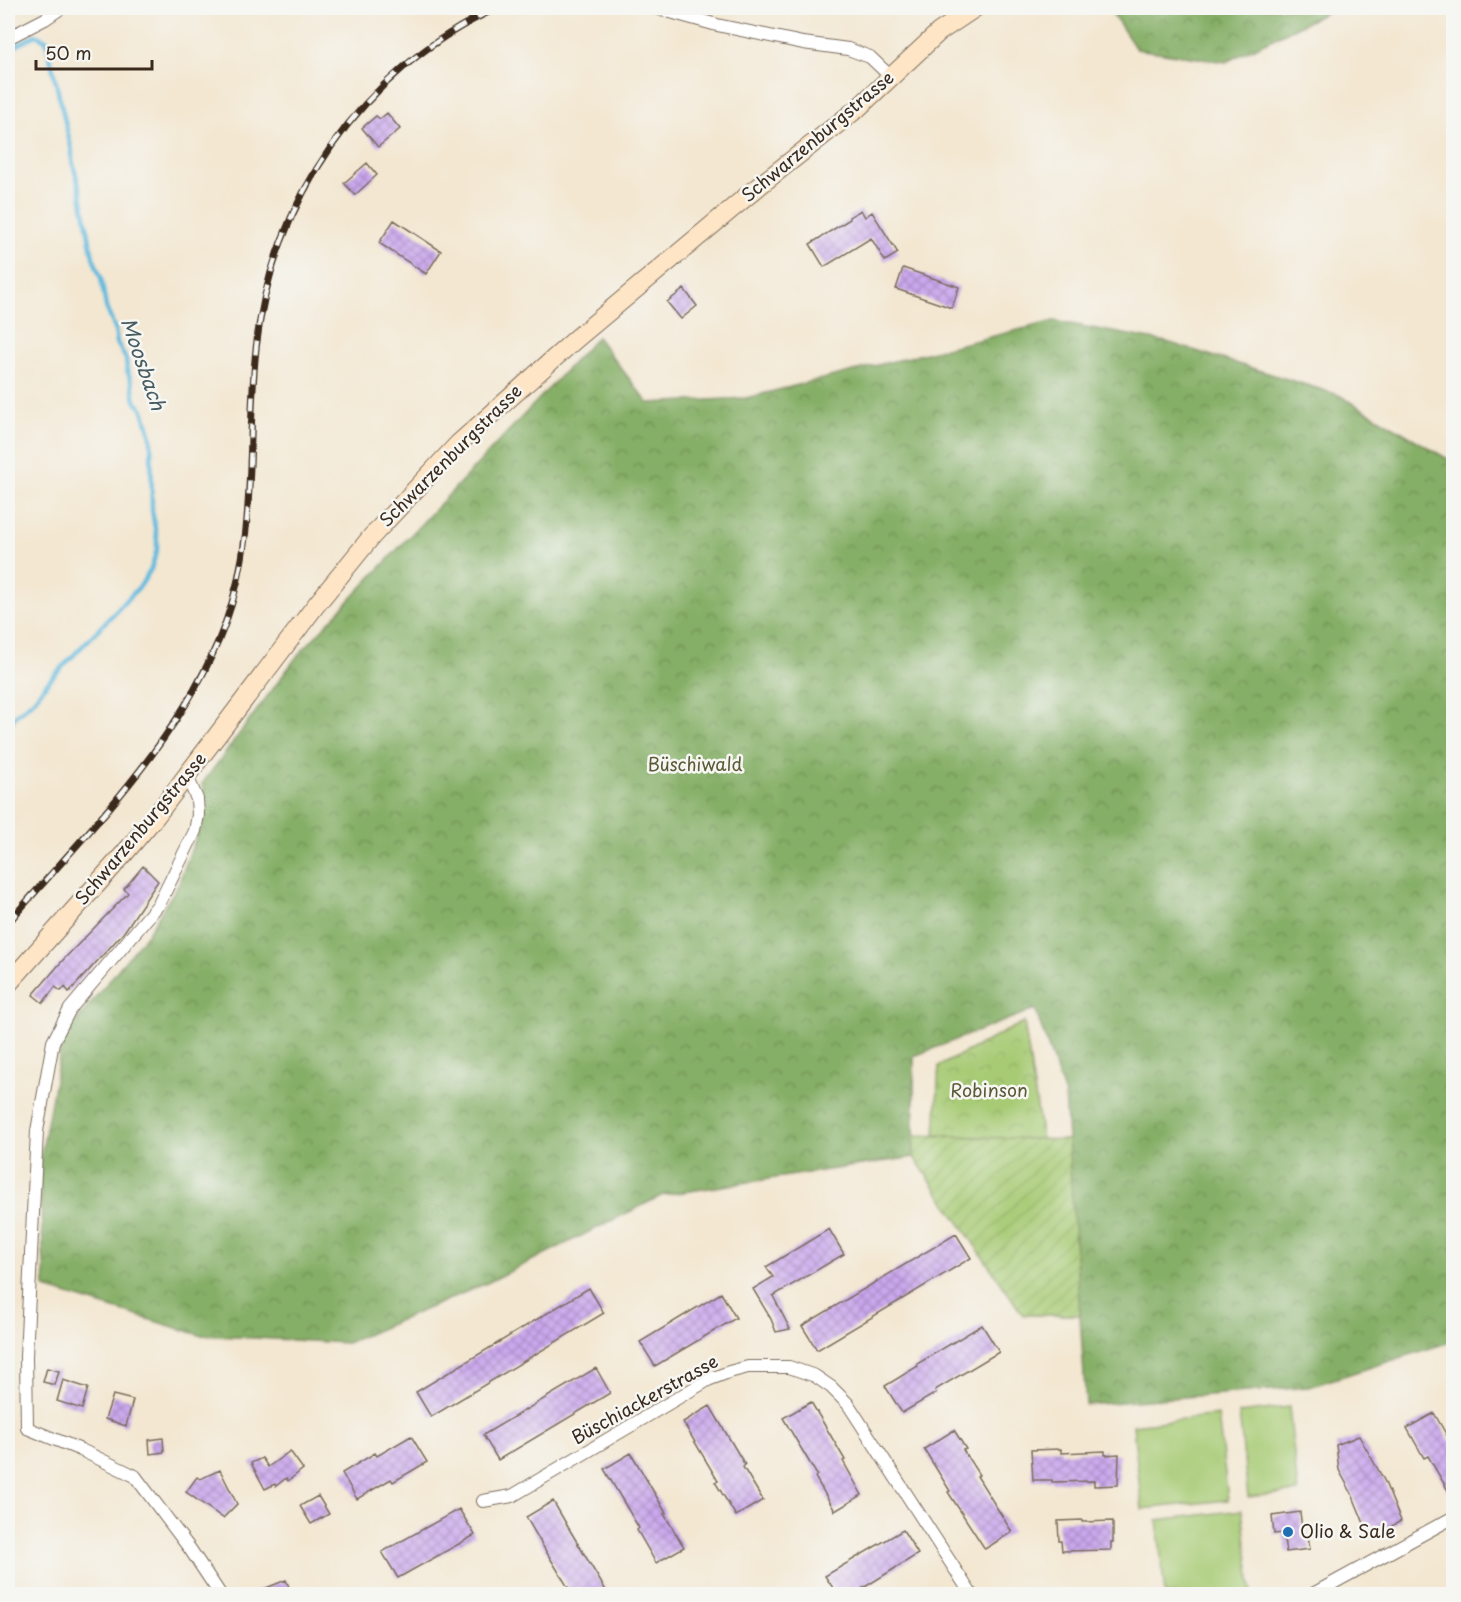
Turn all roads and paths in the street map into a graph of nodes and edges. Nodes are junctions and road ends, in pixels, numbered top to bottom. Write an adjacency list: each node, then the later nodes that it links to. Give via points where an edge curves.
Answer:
1 (61, 8): 4 (street)
2 (656, 8): 5 (street, via 717,25 848,49 870,57)
3 (975, 8): 5 (main road, Schwarzenburgstrasse, via 939,32)
4 (8, 38)
5 (891, 77): 6 (main road, Schwarzenburgstrasse, via 577,338 458,444 345,568)
6 (187, 776): 7 (main road, Schwarzenburgstrasse, via 123,855); 10 (street, via 197,799 195,831 159,904 69,1009 53,1042 37,1131 26,1356 27,1428 135,1476)
7 (8, 984)
8 (483, 1501): 11 (street, Büschiackerstrasse, via 512,1496 708,1380 748,1367 789,1367 815,1376 848,1404)
9 (1454, 1517): 12 (street)
10 (220, 1594)
11 (971, 1594)
12 (1313, 1594)

